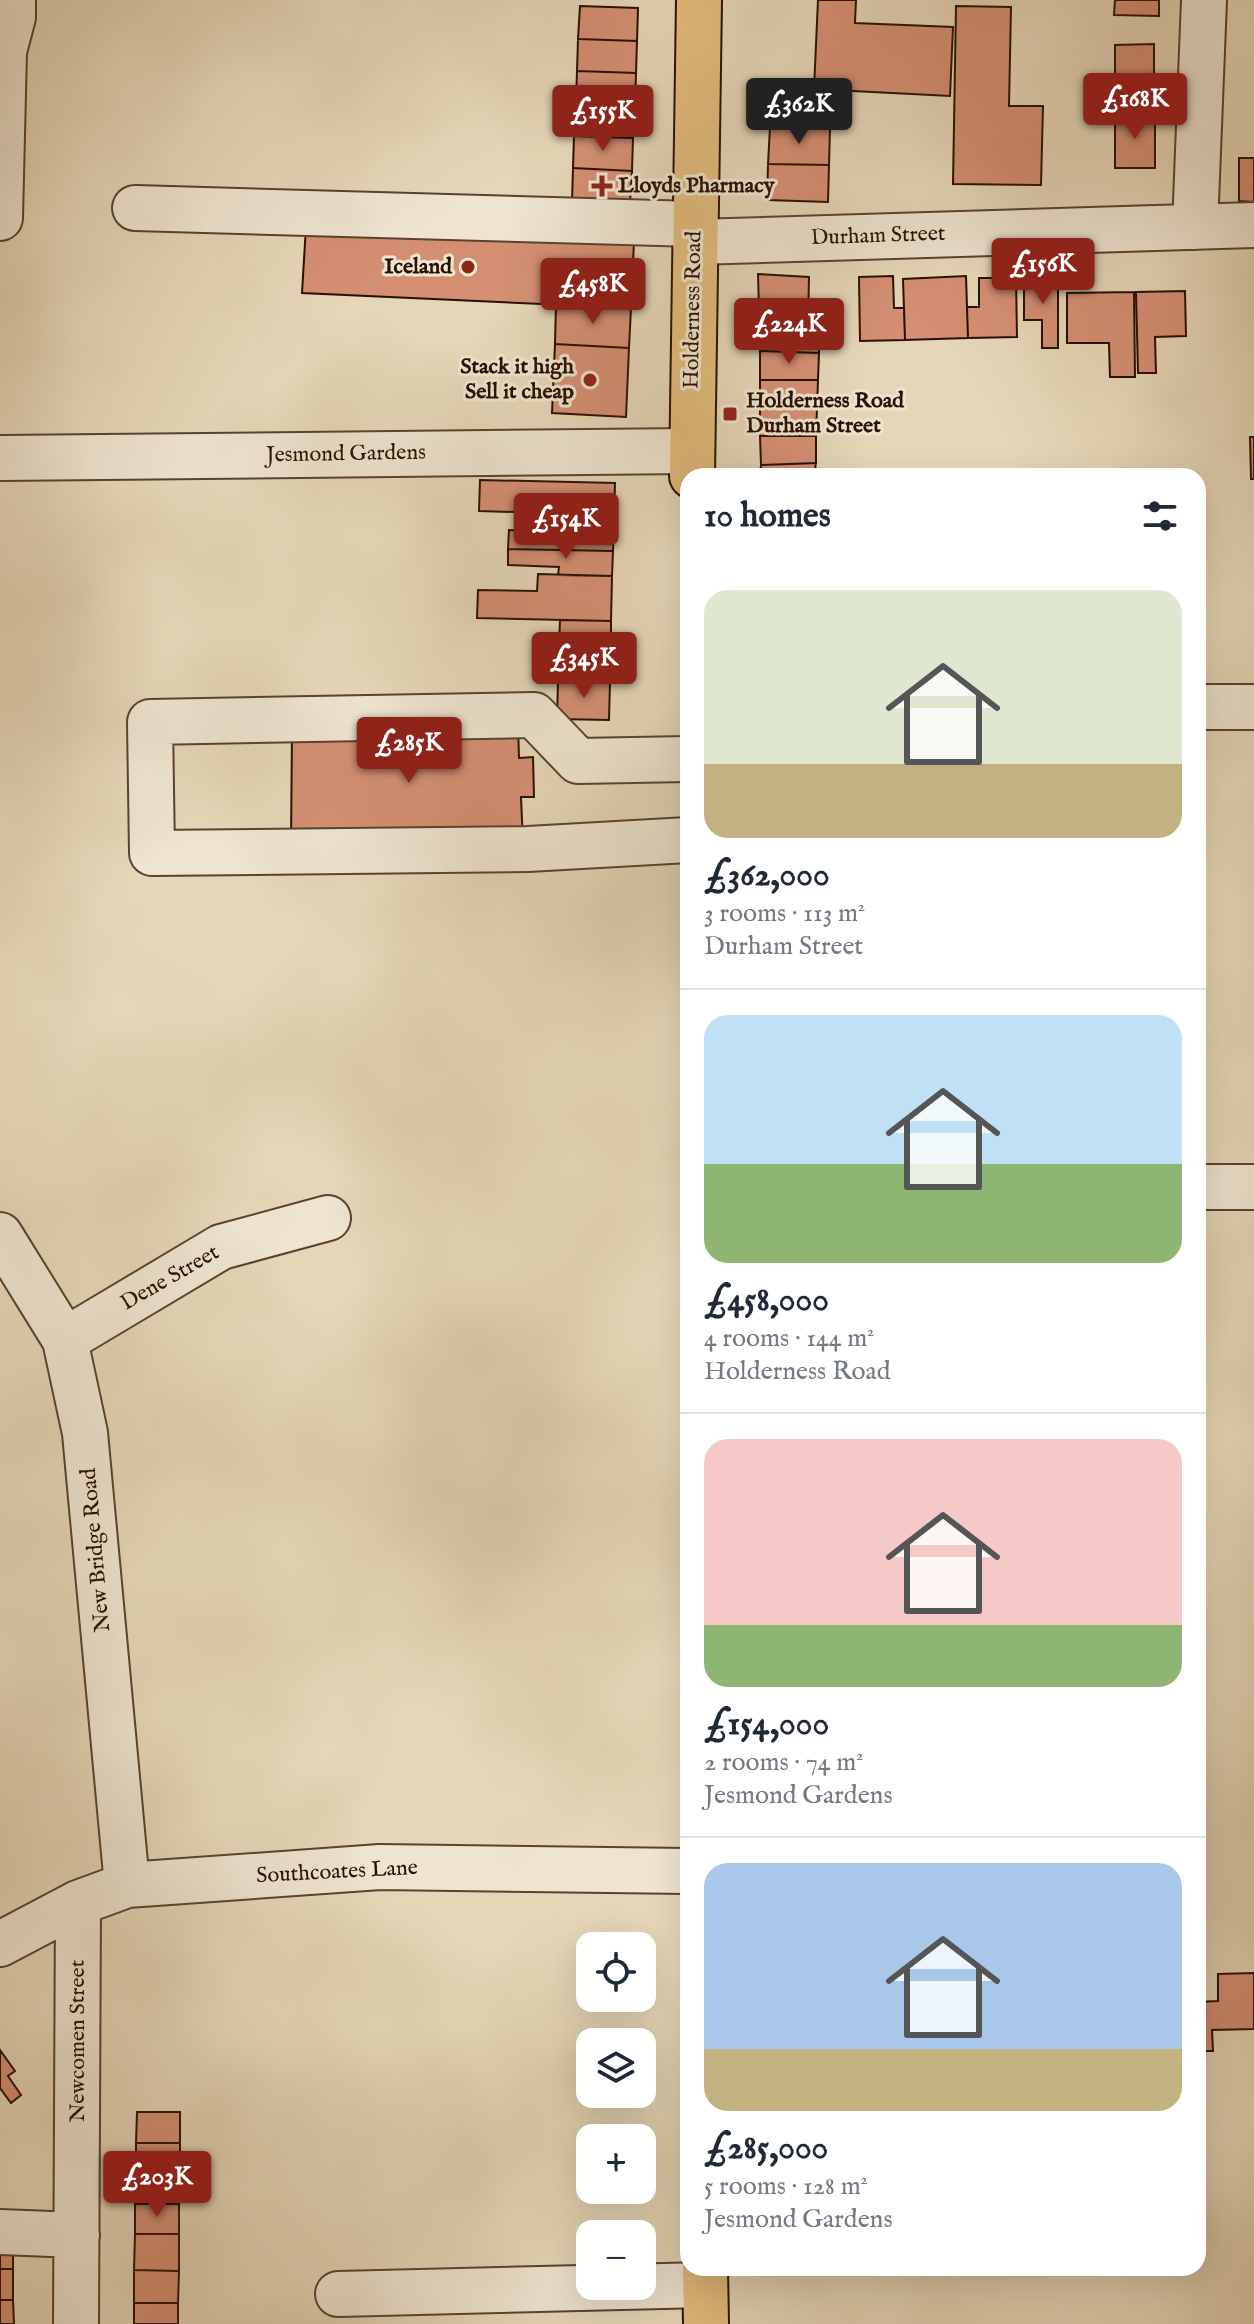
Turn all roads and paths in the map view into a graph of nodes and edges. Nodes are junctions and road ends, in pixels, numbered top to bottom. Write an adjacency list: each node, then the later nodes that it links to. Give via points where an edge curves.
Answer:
1 (13, 0): 5 (street, via 4,51)
2 (699, 0): 8 (highway, Holderness Road)
3 (1204, 0): 7 (street)
4 (135, 208): 8 (street, Durham Street)
5 (0, 218)
6 (1254, 225): 7 (street, Durham Street)
7 (1195, 227): 8 (street, Durham Street)
8 (695, 233): 10 (highway, Holderness Road)
9 (0, 458): 10 (street, Jesmond Gardens)
10 (692, 463)
11 (1206, 707): 12 (street)
12 (1254, 707)
13 (680, 759): 14 (street, via 578,761 534,715 150,722 152,853 528,849)
14 (680, 840)
15 (1206, 1187): 16 (street)
16 (1254, 1187)
17 (328, 1218): 19 (street, Dene Street, via 221,1247)
18 (0, 1235): 19 (street, New Bridge Road)
19 (65, 1340): 21 (street, New Bridge Road, via 85,1433)
20 (680, 1871): 21 (street, Southcoates Lane, via 380,1867)
21 (127, 1885): 22 (street, Southcoates Lane)
22 (78, 1903): 23 (street, Southcoates Lane); 25 (street, Newcomen Street)
23 (0, 1944)
24 (0, 2232): 25 (street)
25 (77, 2235): 28 (street, Newcomen Street)
26 (705, 2292): 27 (street)
27 (338, 2294)
28 (76, 2324)

